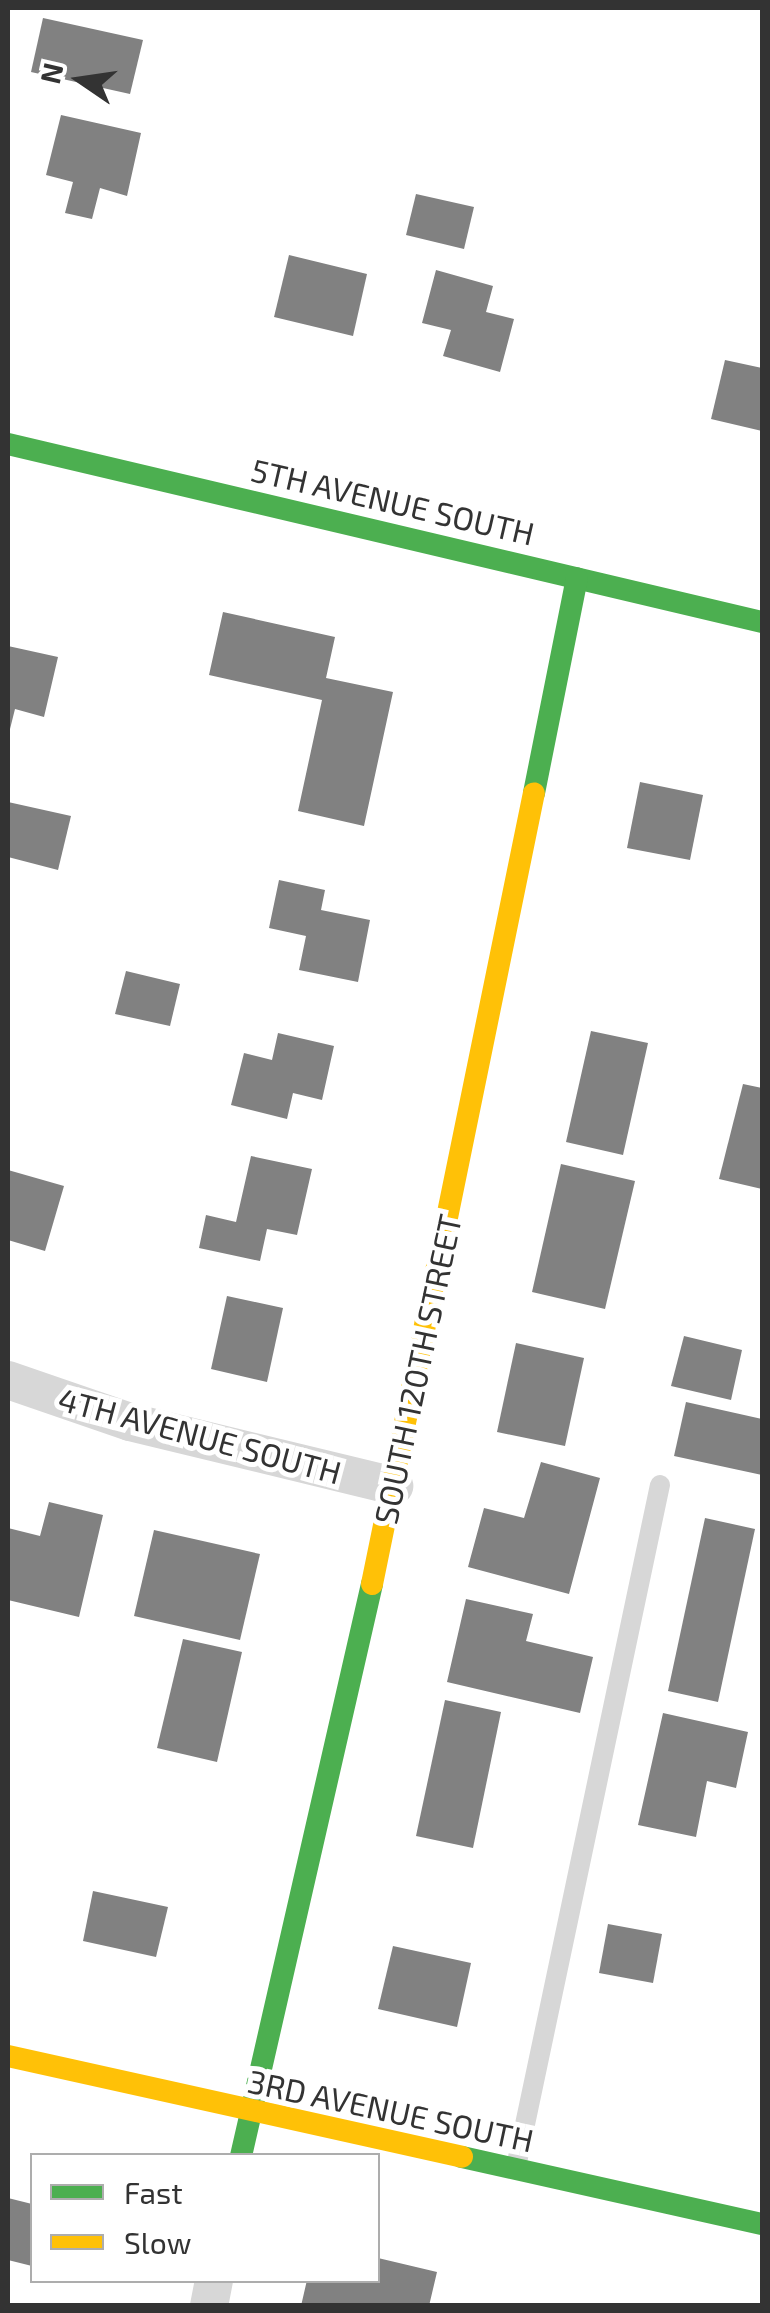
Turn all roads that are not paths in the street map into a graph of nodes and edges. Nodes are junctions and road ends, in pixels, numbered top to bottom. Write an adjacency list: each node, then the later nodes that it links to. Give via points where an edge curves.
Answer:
1 (8, 444): 2 (street, 5TH AVENUE SOUTH)
2 (578, 578): 3 (street, 5TH AVENUE SOUTH); 6 (street, SOUTH 120TH STREET)
3 (762, 622)
4 (8, 1380): 6 (street, 4TH AVENUE SOUTH, via 130,1422)
5 (660, 1485): 10 (lane)
6 (394, 1486): 8 (street, SOUTH 120TH STREET)
7 (8, 2056): 8 (street, 3RD AVENUE SOUTH)
8 (250, 2113): 9 (street, SOUTH 120TH STREET); 10 (street, 3RD AVENUE SOUTH)
9 (242, 2153)
10 (516, 2169): 11 (street, 3RD AVENUE SOUTH)
11 (762, 2224)

